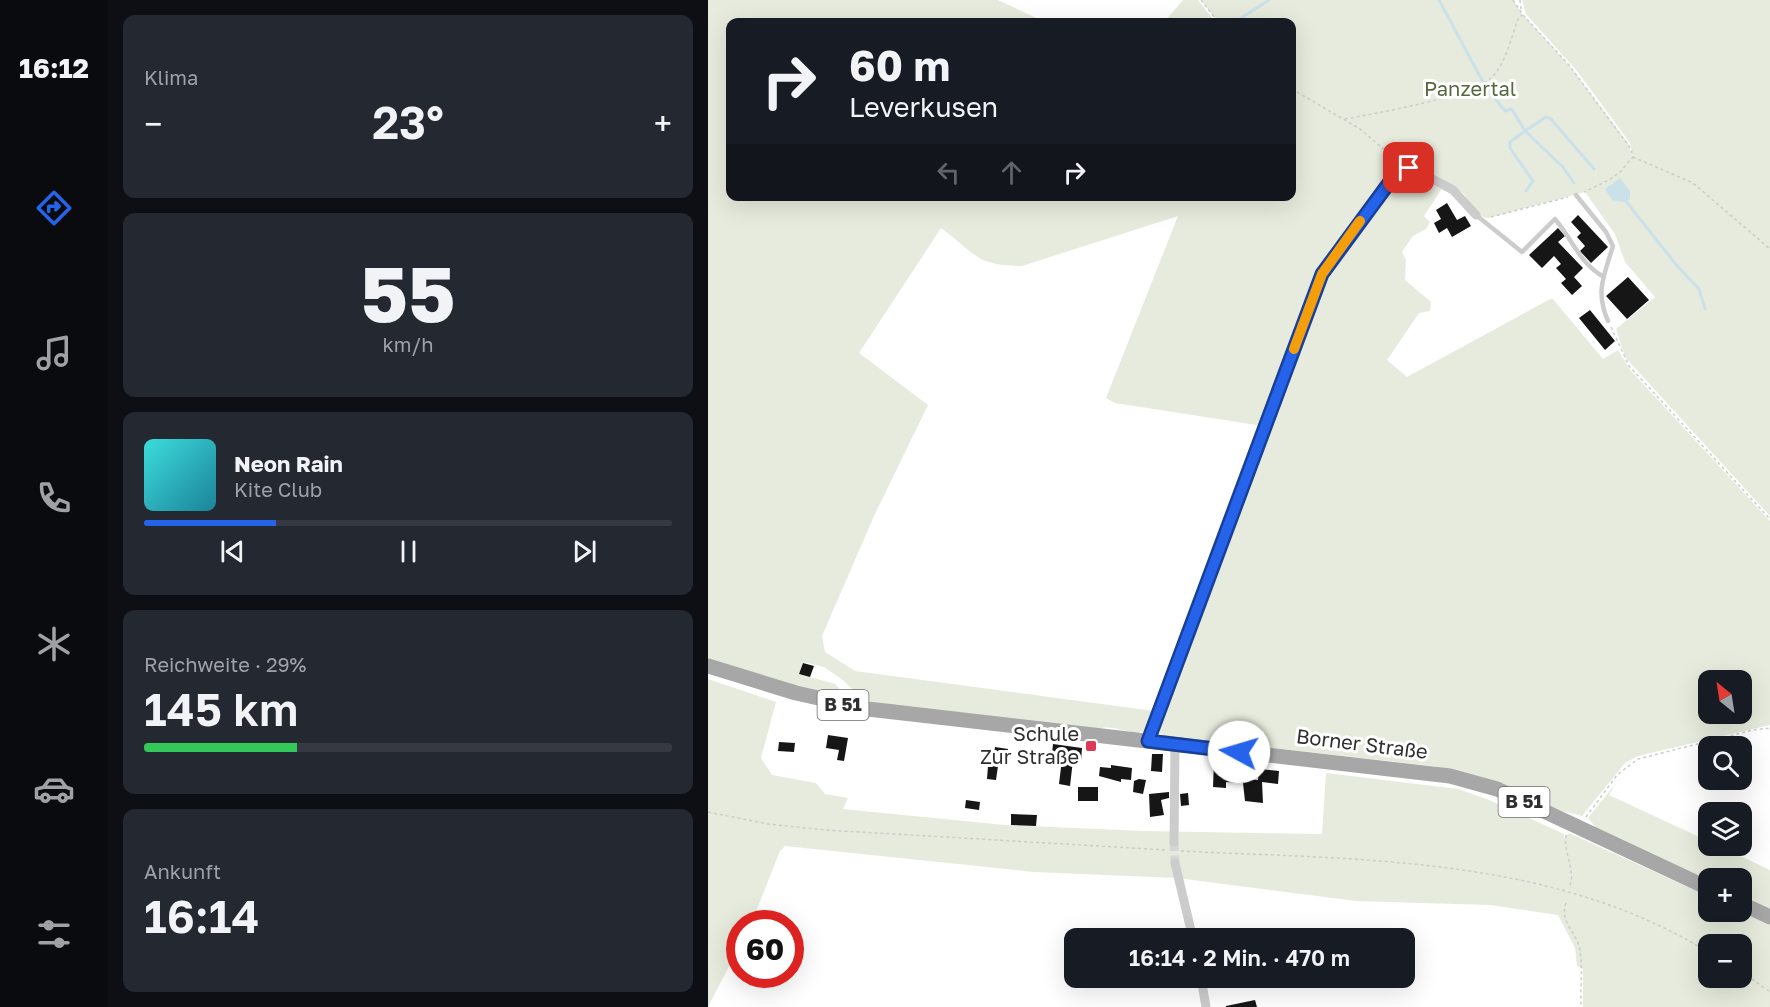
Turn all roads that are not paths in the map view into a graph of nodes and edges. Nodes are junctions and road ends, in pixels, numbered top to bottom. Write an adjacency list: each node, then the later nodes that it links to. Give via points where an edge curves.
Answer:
1 (1576, 195): 3 (lane, via 1613,246)
2 (1476, 215): 3 (lane, via 1522,252 1555,219 1571,237 1576,253 1591,270); 6 (street, via 1445,185 1412,168 1405,169 1389,183 1322,274)
3 (1604, 277): 4 (lane, via 1601,305)
4 (1608, 321)
5 (708, 666): 6 (main road, Borner Straße / B 51, via 796,693 868,709)
6 (1148, 741): 7 (main road, Borner Straße / B 51)
7 (1175, 745): 8 (street); 10 (main road, Borner Straße / B 51, via 1450,776 1497,789)
8 (1174, 847)
9 (1175, 863): 13 (street)
10 (1698, 883)
11 (1752, 909): 12 (main road)
12 (1770, 917)
13 (1190, 928)
14 (1203, 988): 15 (street)
15 (1206, 1007)

